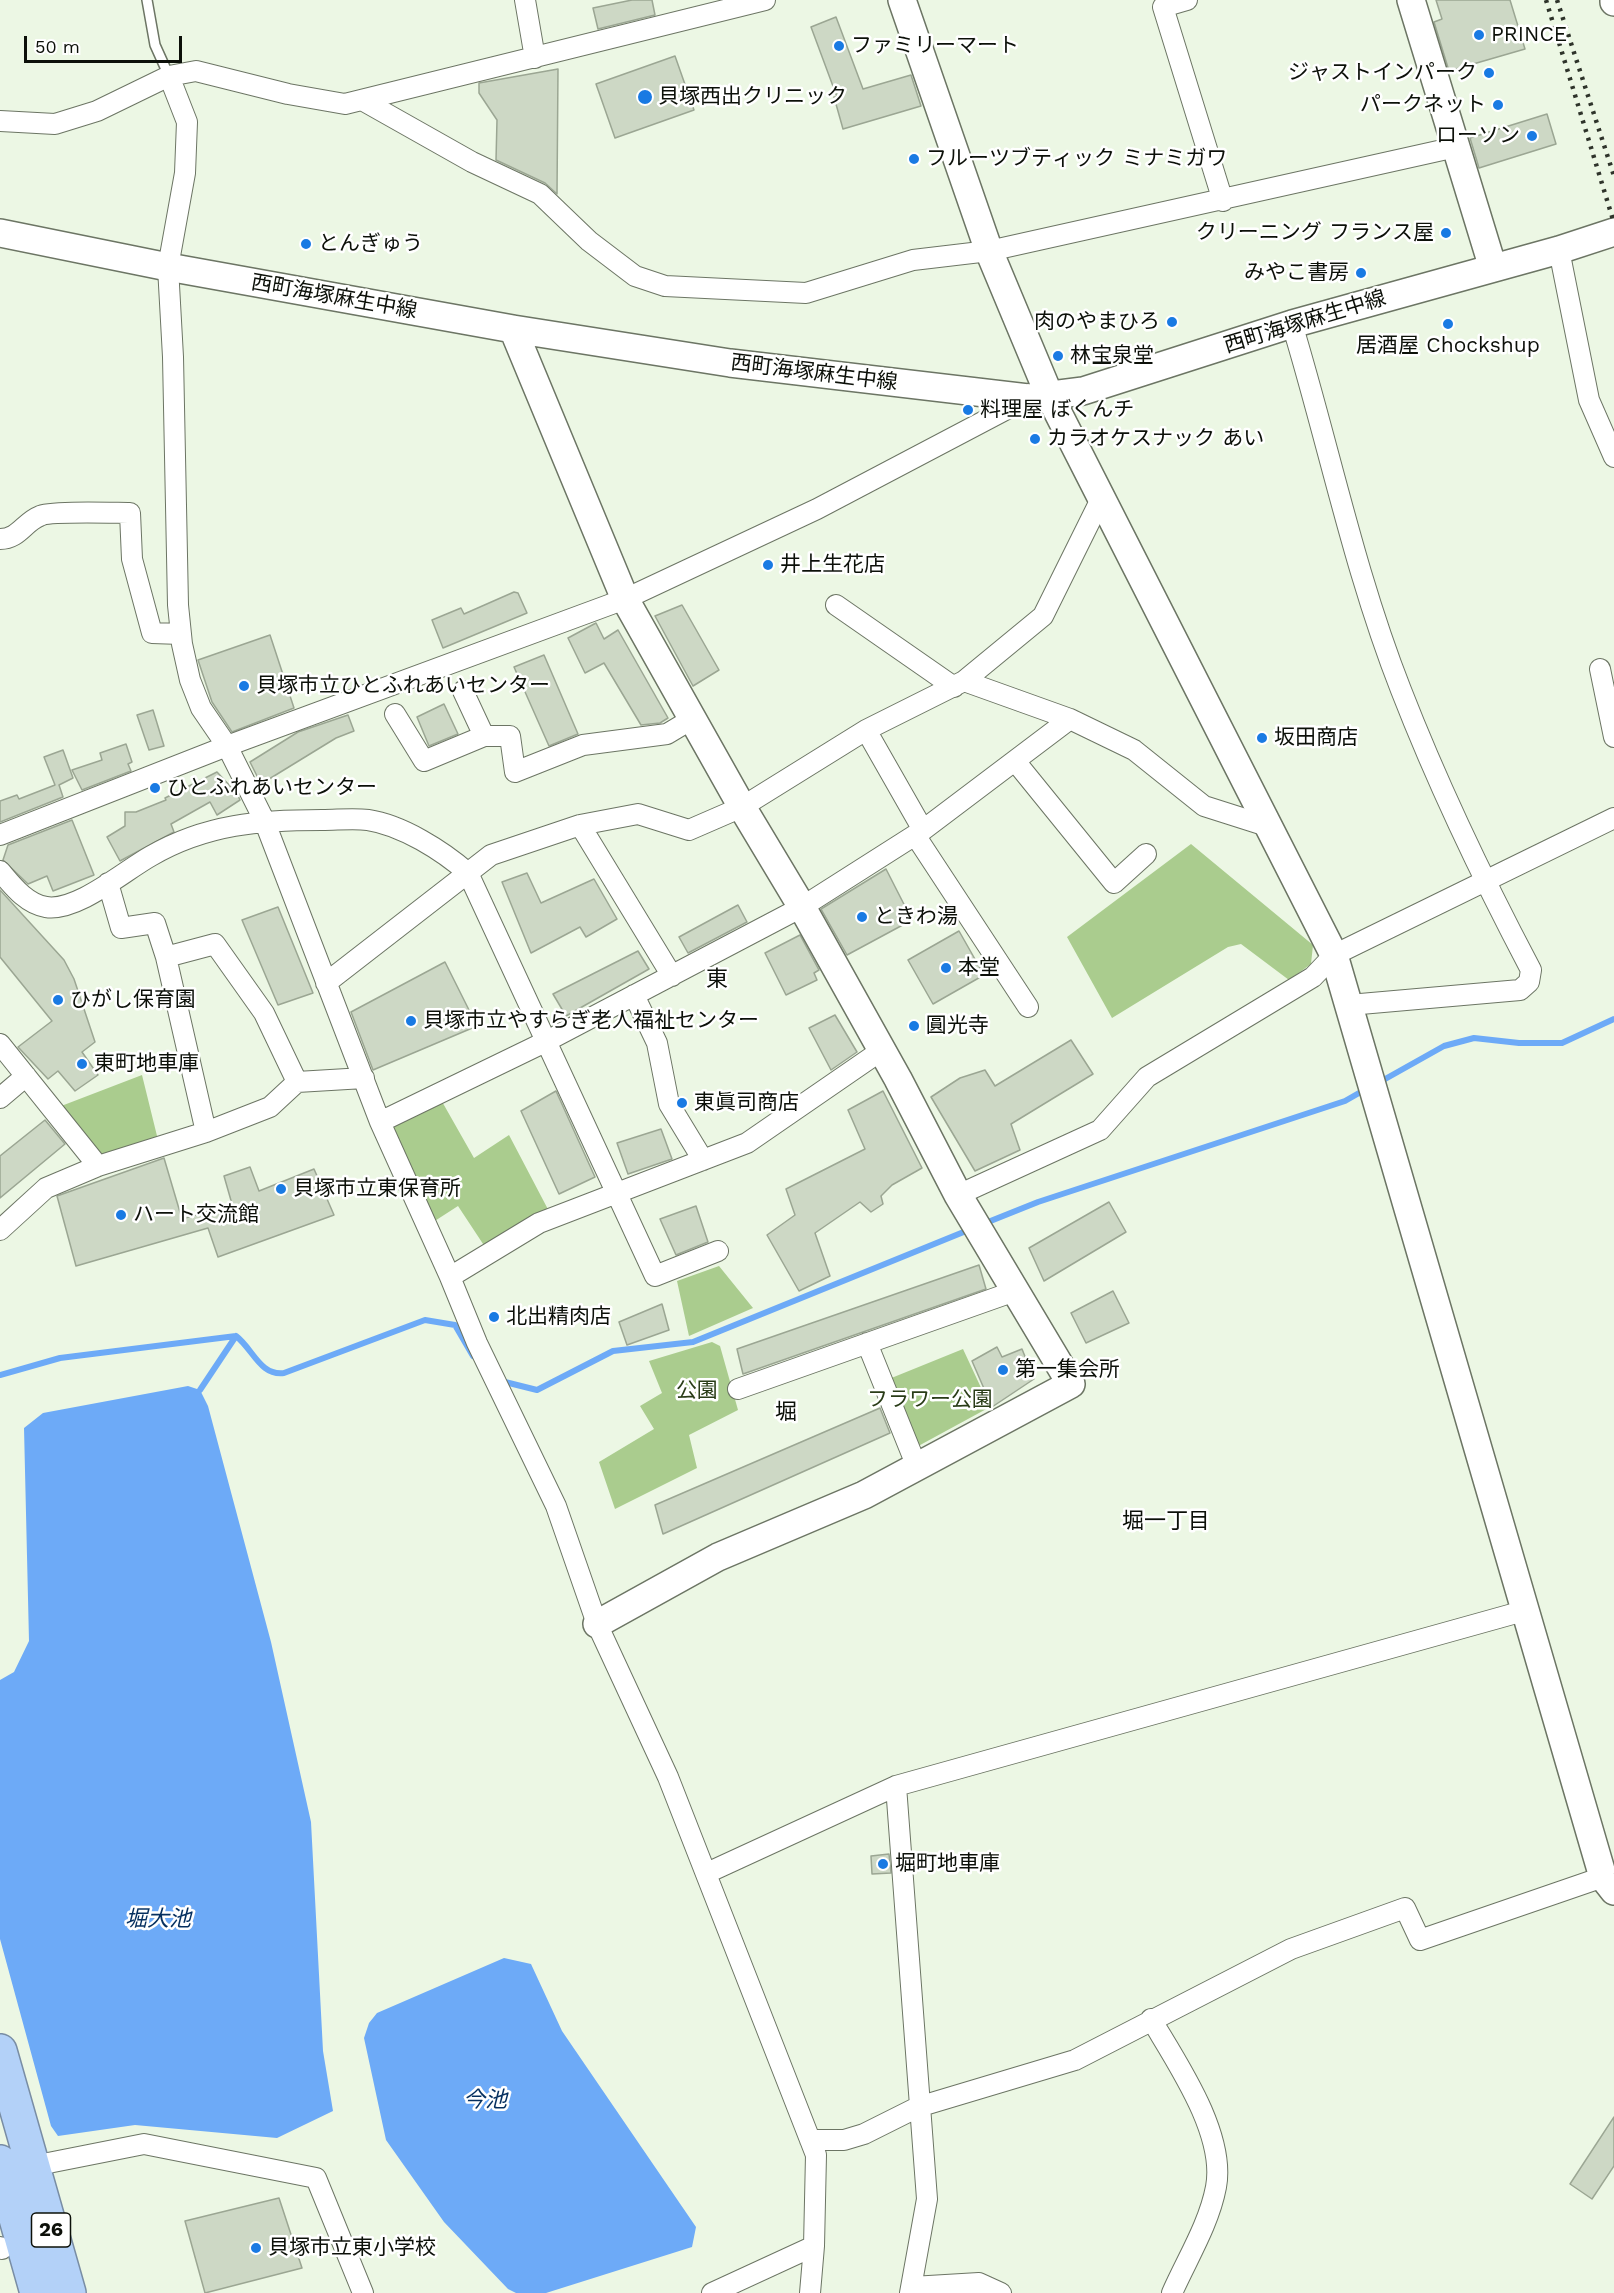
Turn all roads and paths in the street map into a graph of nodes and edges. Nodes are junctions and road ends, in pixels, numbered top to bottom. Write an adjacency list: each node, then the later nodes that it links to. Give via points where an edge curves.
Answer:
1 (147, 0): 8 (lane, via 155,45)
2 (525, 0): 7 (street)
3 (765, 0): 7 (street)
4 (902, 0): 16 (street)
5 (1187, 0): 12 (street, via 1163,7)
6 (1411, 0): 11 (street)
7 (535, 58): 9 (street)
8 (169, 76): 9 (street, via 196,71 345,104); 10 (street, via 97,111 55,124); 17 (street, via 187,122 185,172)
9 (362, 100): 16 (street, via 452,151 540,194 589,241 635,276 665,286 806,292 913,260)
10 (0, 121)
11 (1456, 147): 12 (street); 18 (street)
12 (1223, 201): 16 (street)
13 (1614, 232): 15 (street, 西町海塚麻生中線)
14 (0, 233): 17 (street, 西町海塚麻生中線)
15 (1560, 250): 18 (street, 西町海塚麻生中線); 22 (street, via 1589,400)
16 (989, 251): 21 (street)
17 (168, 267): 20 (street, 西町海塚麻生中線); 27 (street)
18 (1493, 268): 19 (street, 西町海塚麻生中線)
19 (1292, 324): 21 (street, 西町海塚麻生中線, via 1083,391); 49 (street, via 1347,528 1400,689)
20 (513, 329): 21 (street, 西町海塚麻生中線, via 730,363); 25 (street)
21 (1039, 397): 23 (street); 25 (street, via 817,509)
22 (1614, 457)
23 (1102, 497): 29 (street, via 1043,616); 43 (street)
24 (0, 539): 27 (street, via 20,532 40,515 130,513 132,559 152,633)
25 (625, 599): 32 (street); 37 (street)
26 (836, 605): 29 (street)
27 (180, 634): 37 (street, via 190,680)
28 (1600, 669): 36 (street)
29 (959, 684): 33 (street); 34 (street)
30 (463, 691): 35 (street)
31 (394, 714): 35 (street, via 424,761)
32 (692, 719): 35 (street, via 667,734 583,745 515,772 510,736); 39 (street)
33 (1070, 720): 38 (street); 43 (street, via 1134,750 1204,806)
34 (866, 730): 39 (street); 44 (street)
35 (484, 736)
36 (1614, 738)
37 (227, 746): 41 (street); 45 (street)
38 (1015, 761): 44 (street); 46 (street, via 1114,883)
39 (742, 807): 42 (street, via 689,830 638,814); 51 (street)
40 (1614, 818): 49 (street)
41 (264, 820): 48 (street, via 369,820 448,855); 50 (street, via 198,834 152,855); 55 (street)
42 (580, 825): 48 (street, via 491,855); 54 (street)
43 (1270, 827): 52 (street)
44 (919, 833): 51 (street); 58 (street)
45 (0, 836)
46 (1146, 854)
47 (0, 871): 50 (street, via 30,902 46,908 67,905)
48 (468, 873): 55 (street); 59 (street)
49 (1485, 882): 52 (street); 57 (street, via 1531,969 1528,982 1520,990)
50 (108, 883): 53 (street, via 121,928 155,923)
51 (802, 907): 54 (street); 61 (street)
52 (1334, 955): 57 (street); 71 (street, via 1313,977 1147,1077 1100,1130)
53 (166, 957): 64 (street, via 215,944 264,1013); 67 (street)
54 (672, 976): 56 (street)
55 (326, 983): 63 (street)
56 (634, 995): 59 (street); 68 (street, via 657,1043 669,1104)
57 (1349, 1005): 79 (street)
58 (1028, 1007)
59 (545, 1042): 66 (street); 70 (street)
60 (0, 1044): 62 (street)
61 (882, 1050): 68 (street, via 747,1143); 71 (street)
62 (26, 1076): 65 (street); 69 (street)
63 (364, 1078): 64 (street); 66 (street)
64 (297, 1082): 67 (street, via 270,1107)
65 (0, 1098)
66 (380, 1122): 74 (street)
67 (206, 1132): 69 (street)
68 (703, 1160): 70 (street)
69 (98, 1166): 72 (street, via 46,1188)
70 (616, 1192): 73 (street, via 656,1276); 74 (street, via 538,1223)
71 (958, 1195): 75 (street)
72 (0, 1230)
73 (717, 1251)
74 (450, 1277): 80 (street, via 477,1343 556,1506)
75 (1015, 1291): 76 (street); 78 (street, via 1071,1384)
76 (867, 1343): 77 (street); 78 (street)
77 (738, 1389)
78 (917, 1467): 80 (street, via 864,1495 718,1557)
79 (1527, 1610): 81 (street); 83 (street)
80 (597, 1624): 82 (street, via 668,1777)
81 (896, 1786): 82 (street); 86 (street)
82 (707, 1873): 87 (street)
83 (1610, 1880): 84 (street, via 1420,1940 1405,1908 1291,1949)
84 (1151, 2019): 86 (street, via 1075,2060); 97 (street, via 1191,2087 1214,2141 1216,2185)
85 (0, 2051): 88 (highway, 26)
86 (918, 2107): 87 (street, via 864,2134 844,2140); 90 (street, via 927,2199)
87 (810, 2140): 89 (street, via 816,2155)
88 (9, 2171): 91 (highway, 26); 92 (highway, 26); 93 (street, via 144,2145 316,2178)
89 (814, 2246): 94 (street); 95 (street)
90 (911, 2290): 96 (street, via 978,2283)
91 (37, 2293)
92 (69, 2293)
93 (363, 2293)
94 (712, 2293)
95 (810, 2293)
96 (1001, 2293)
97 (1172, 2293)

